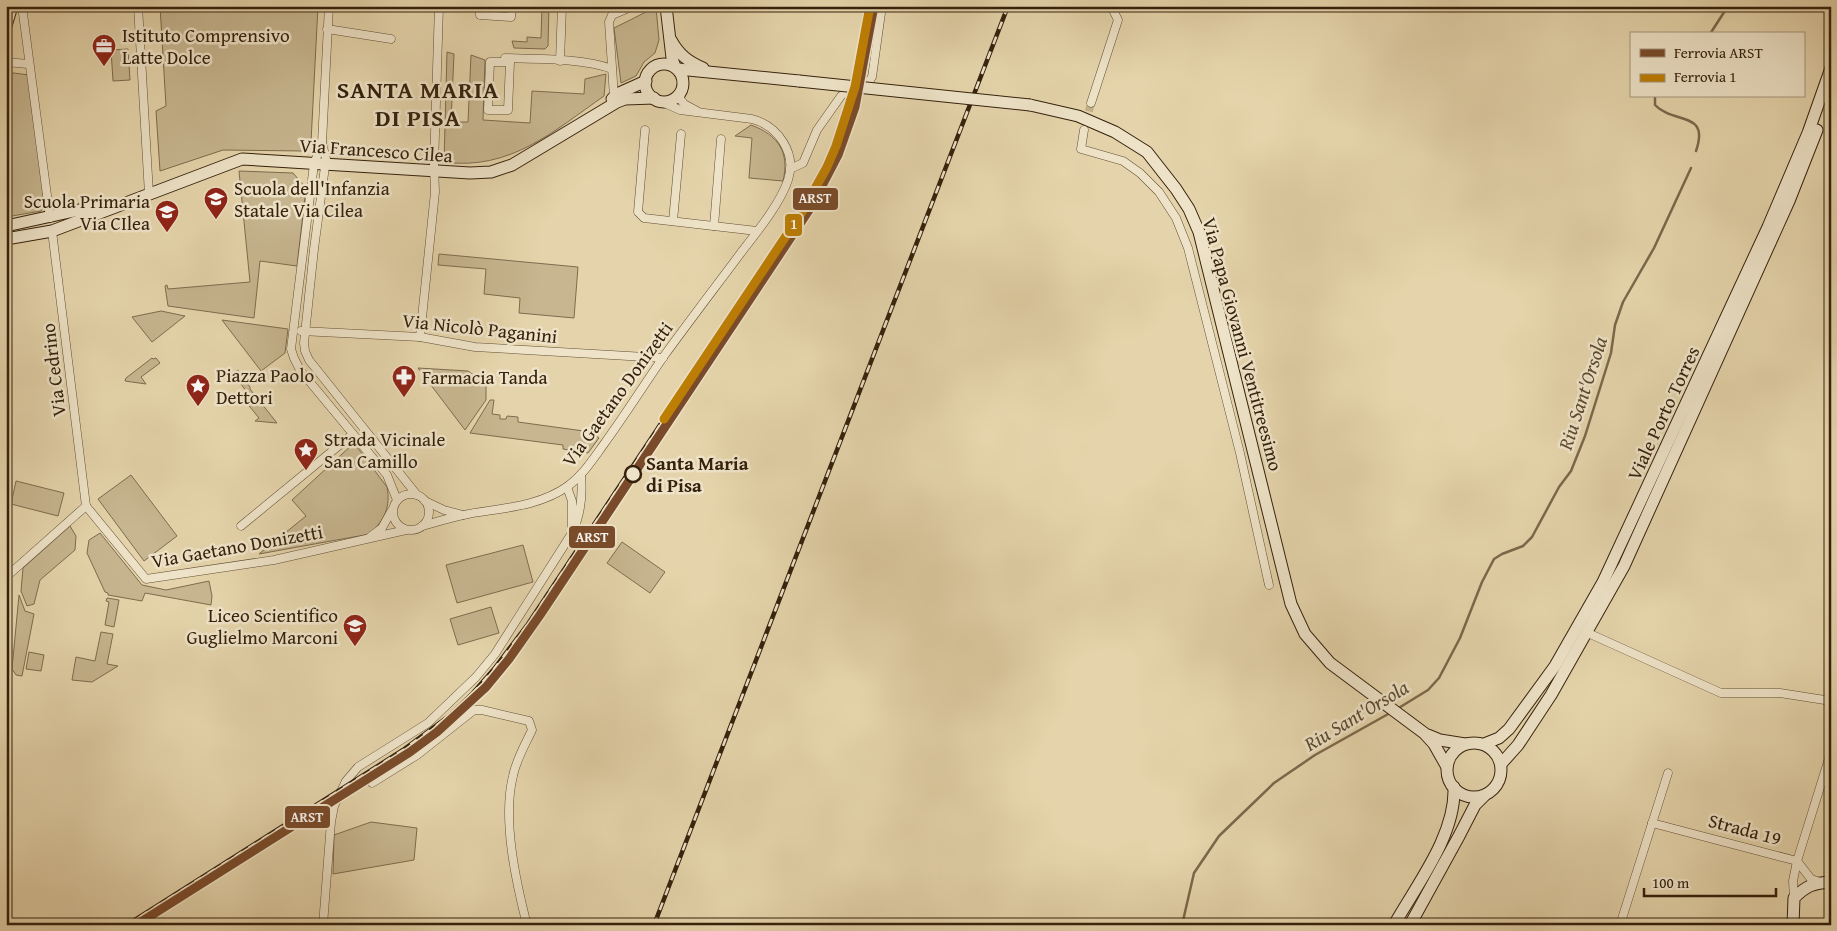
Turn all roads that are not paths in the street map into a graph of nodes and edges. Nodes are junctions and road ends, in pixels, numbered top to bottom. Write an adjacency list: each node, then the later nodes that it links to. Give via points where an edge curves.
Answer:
1 (12, 6): 14 (main road)
2 (22, 6): 44 (street)
3 (138, 6): 43 (street)
4 (329, 6): 15 (street)
5 (440, 6): 42 (street)
6 (480, 6): 7 (street, via 480,15 511,16)
7 (512, 6)
8 (562, 6): 18 (street)
9 (633, 6): 13 (street)
10 (666, 6): 16 (main road)
11 (882, 6): 41 (street, via 870,80 841,96 817,130 803,163)
12 (1111, 6): 32 (street, via 1118,20)
13 (622, 9): 25 (street, via 612,15 609,22)
14 (6, 26)
15 (327, 29): 17 (street); 39 (street)
16 (668, 34): 22 (main road); 23 (main road); 26 (main road, via 681,55)
17 (391, 39)
18 (560, 61): 20 (street, via 499,58); 25 (street, via 602,65)
19 (6, 62): 21 (street)
20 (499, 62): 20 (street, via 490,62 488,110 508,110 510,62)
21 (28, 64)
22 (659, 64): 23 (main road, via 670,64); 27 (main road, via 650,70)
23 (676, 68): 26 (main road, Via Papa Giovanni Ventitreesimo); 29 (main road, via 682,74)
24 (1831, 68): 77 (main road, Viale Porto Torres, via 1808,133 1768,227 1603,582 1555,666 1515,721 1499,738)
25 (612, 70): 30 (street)
26 (712, 72): 29 (main road, via 692,80); 57 (main road, Via Papa Giovanni Ventitreesimo, bridge, via 1030,105 1078,116 1115,132 1147,152 1190,209 1199,232)
27 (646, 80): 30 (main road, Via Francesco Cilea); 31 (main road, via 647,91)
28 (1830, 88): 73 (main road, Viale Porto Torres, via 1790,201 1624,566)
29 (680, 92): 31 (main road, via 673,100); 33 (street, via 685,105)
30 (614, 97): 34 (main road, Via Francesco Cilea)
31 (658, 100): 33 (street, via 680,110); 34 (main road, Via Francesco Cilea, via 625,99)
32 (1091, 103)
33 (701, 113): 41 (street, via 762,121 783,141)
34 (592, 116): 42 (main road, Via Francesco Cilea, via 512,165 491,172)
35 (645, 130): 45 (street, via 638,212 644,218)
36 (1084, 130): 56 (street, via 1081,148 1123,160 1159,192 1176,218 1188,248)
37 (681, 134): 45 (street)
38 (721, 139): 47 (street)
39 (322, 143): 40 (street); 40 (street)
40 (322, 162): 42 (main road, Via Francesco Cilea); 43 (main road, Via Francesco Cilea, via 242,158); 51 (street); 52 (street, Via Gaetano Donizetti)
41 (790, 169): 49 (street, Via Gaetano Donizetti, via 782,192)
42 (434, 171): 53 (street, via 436,192)
43 (149, 194): 44 (main road, Via Francesco Cilea); 48 (main road, Via Francesco Cilea)
44 (50, 218): 46 (main road, Via Francesco Cilea)
45 (673, 221): 47 (street)
46 (6, 226)
47 (714, 226): 49 (street)
48 (52, 231): 50 (main road, Via Francesco Cilea); 63 (street, Via Cedrino)
49 (758, 231): 54 (street, Via Gaetano Donizetti)
50 (6, 239)
51 (294, 330): 52 (street, Via Nicolò Paganini); 55 (street, via 291,349 300,370)
52 (305, 332): 53 (street, Via Nicolò Paganini); 60 (street, Via Gaetano Donizetti, via 305,351 309,360)
53 (420, 337): 54 (street, Via Nicolò Paganini, via 475,347)
54 (663, 358): 58 (street, Via Gaetano Donizetti)
55 (353, 434): 61 (street, via 387,475); 66 (street)
56 (1240, 453): 57 (street); 72 (street)
57 (1254, 454): 75 (main road, Via Papa Giovanni Ventitreesimo, via 1291,604 1305,634 1330,663)
58 (581, 476): 59 (street, Via Gaetano Donizetti); 69 (street, via 580,514)
59 (567, 487): 65 (street, Via Gaetano Donizetti, via 530,504); 69 (street, via 572,501)
60 (417, 495): 61 (street, via 406,494); 62 (street, Via Gaetano Donizetti)
61 (397, 500): 64 (street)
62 (425, 501): 65 (street, Via Gaetano Donizetti); 67 (street, via 429,511)
63 (86, 506): 70 (street, Via Gaetano Donizetti, via 146,579 274,560); 71 (street)
64 (392, 510): 68 (street, via 398,526); 70 (street, via 382,528)
65 (463, 516): 67 (street, Via Gaetano Donizetti)
66 (241, 526)
67 (422, 526): 68 (street, Via Gaetano Donizetti)
68 (406, 530): 70 (street, Via Gaetano Donizetti)
69 (572, 534): 89 (street, via 495,654 476,677 428,722 358,767 346,781 334,806 331,822)
70 (368, 539)
71 (6, 577)
72 (1269, 585)
73 (1588, 633): 74 (street, via 1721,693 1780,693); 79 (main road, Viale Porto Torres, via 1518,746)
74 (1831, 701)
75 (1424, 733): 76 (main road, Via Papa Giovanni Ventitreesimo, via 1440,740); 80 (main road, Via Papa Giovanni Ventitreesimo)
76 (1465, 744): 77 (main road); 80 (main road, via 1456,749)
77 (1484, 744): 79 (main road, via 1492,749)
78 (1831, 752): 86 (street)
79 (1500, 764): 84 (main road, via 1498,782)
80 (1447, 766): 83 (main road, via 1448,778)
81 (1668, 774): 85 (street)
82 (372, 783): 90 (street, via 417,755 474,710 529,721 532,730 512,777 509,804 513,857)
83 (1454, 787): 84 (main road, via 1462,794); 91 (main road, via 1450,816 1441,844)
84 (1485, 795): 92 (main road, via 1475,805)
85 (1652, 823): 86 (street, Strada 19); 93 (street)
86 (1797, 861): 87 (street, Strada 19, via 1811,879); 88 (street)
87 (1826, 882): 88 (main road, Strada 19, via 1805,887)
88 (1794, 898): 94 (main road)
89 (323, 925)
90 (527, 925)
91 (1394, 925)
92 (1410, 925)
93 (1620, 925)
94 (1793, 925)

